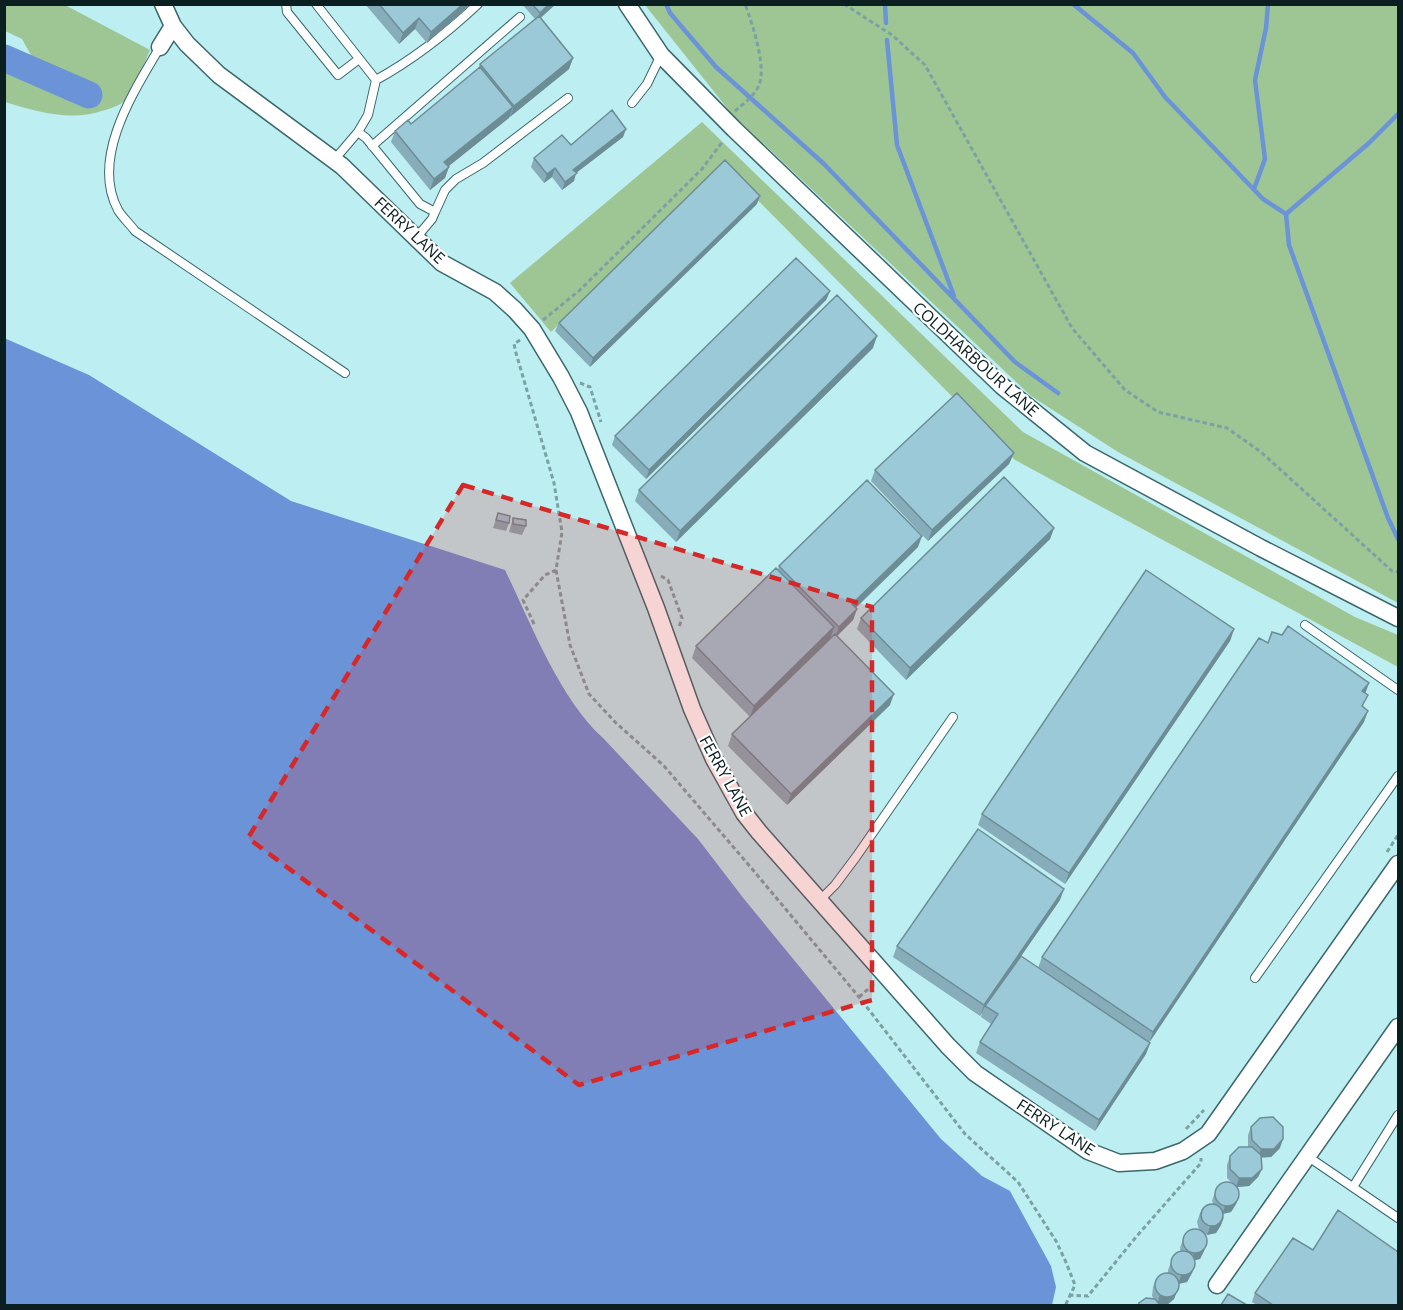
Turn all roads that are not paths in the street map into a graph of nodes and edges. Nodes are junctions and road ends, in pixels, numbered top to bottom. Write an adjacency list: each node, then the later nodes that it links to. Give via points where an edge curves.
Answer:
1 (163, 4): 7 (street, FERRY LANE)
2 (286, 4): 10 (lane, via 287,12 338,75)
3 (316, 4): 10 (lane)
4 (478, 4): 11 (lane, via 435,42)
5 (627, 4): 9 (street, COLDHARBOUR LANE)
6 (520, 18): 15 (lane)
7 (173, 26): 8 (street); 16 (street, FERRY LANE, via 219,75)
8 (160, 47): 19 (lane, via 117,128 111,151 111,191 118,211 135,231)
9 (661, 55): 13 (lane, via 647,84); 20 (street, COLDHARBOUR LANE, via 1002,386 1084,453)
10 (359, 59): 11 (lane)
11 (376, 80): 14 (lane, via 368,115)
12 (568, 98): 17 (lane, via 456,179 445,190)
13 (632, 103)
14 (358, 132): 15 (lane); 16 (lane)
15 (372, 146): 17 (lane, via 420,204)
16 (334, 160): 18 (street, FERRY LANE)
17 (435, 212): 18 (lane)
18 (416, 238): 26 (street, FERRY LANE, via 442,263 495,292 532,329 579,412 692,709 725,781 744,813)
19 (345, 373)
20 (1398, 618)
21 (1305, 625): 22 (lane)
22 (1398, 690)
23 (953, 717): 26 (lane, via 856,857)
24 (1398, 776): 27 (lane)
25 (1398, 864): 26 (street, FERRY LANE, via 1208,1134 1195,1145 1155,1161 1119,1162 1089,1151 975,1073)
26 (819, 901)
27 (1255, 978)
28 (1398, 1027): 30 (street)
29 (1398, 1115): 31 (lane)
30 (1307, 1156): 31 (lane); 33 (street)
31 (1353, 1187): 32 (lane)
32 (1398, 1218)
33 (1217, 1285)

